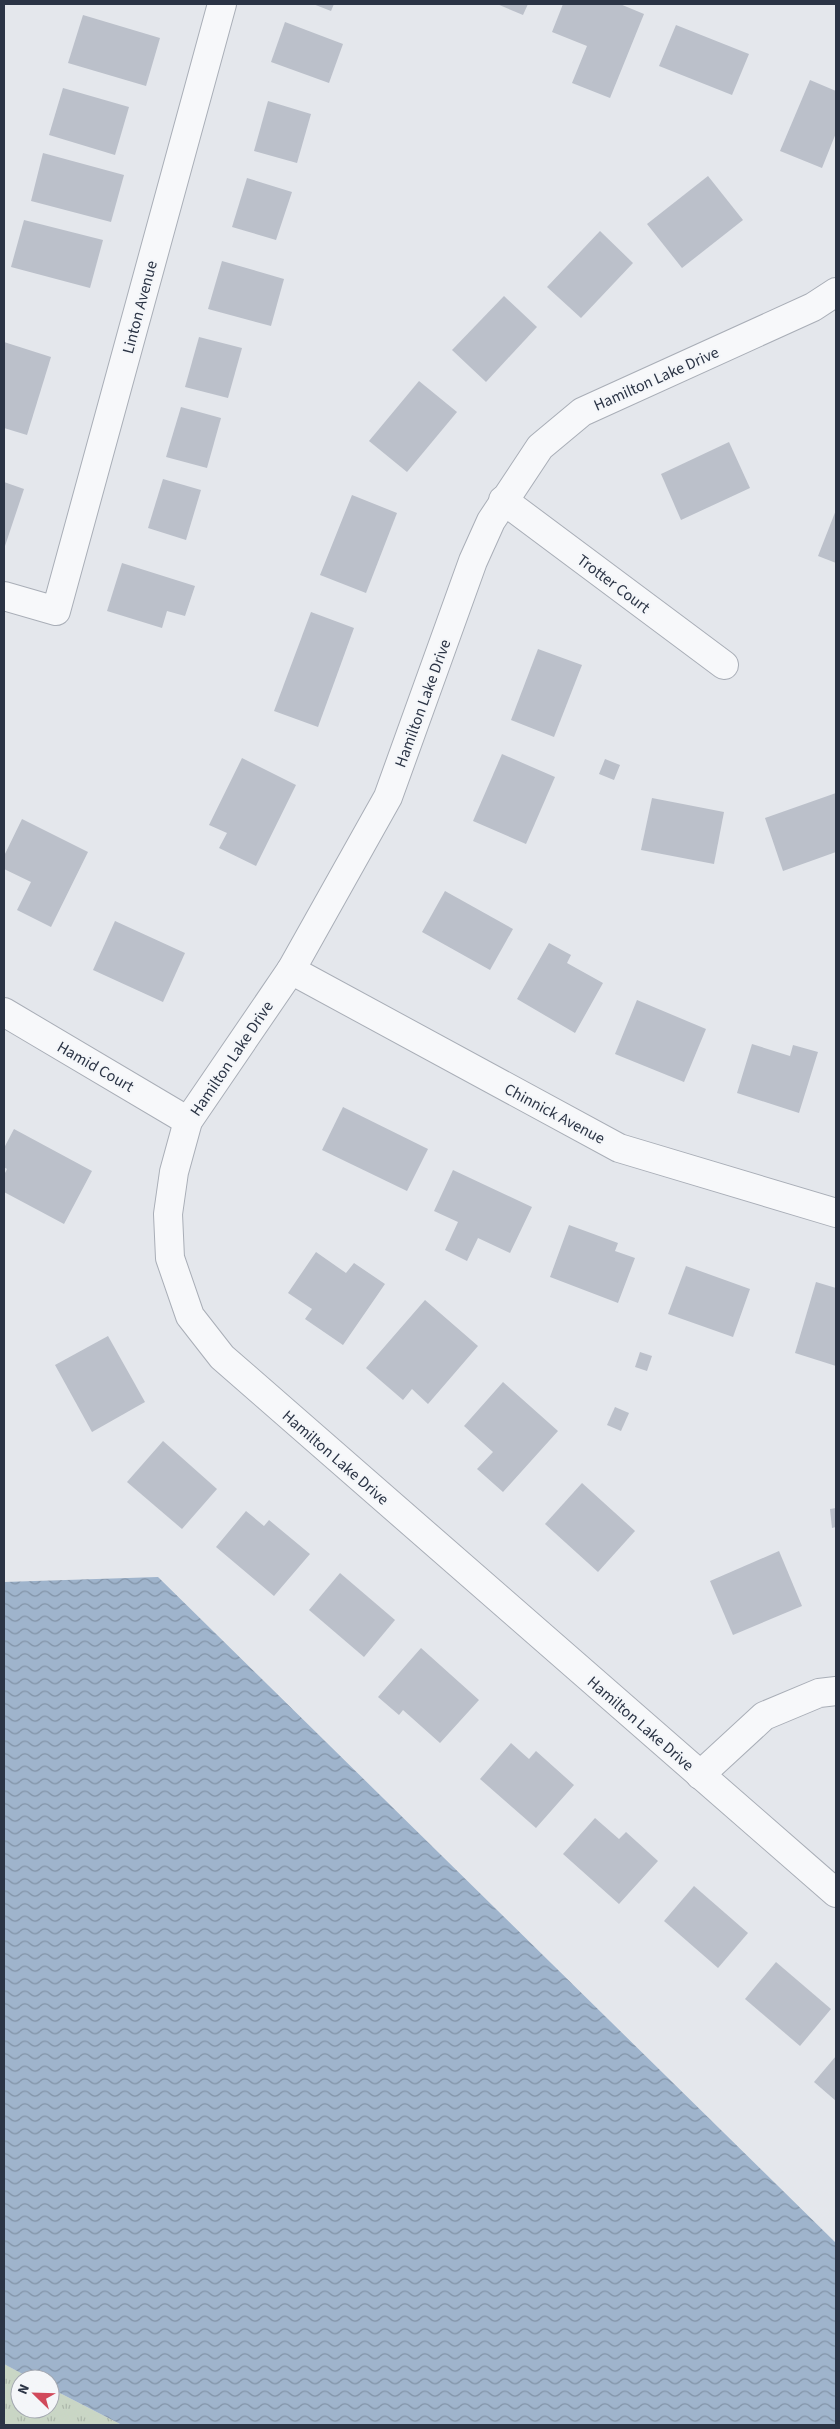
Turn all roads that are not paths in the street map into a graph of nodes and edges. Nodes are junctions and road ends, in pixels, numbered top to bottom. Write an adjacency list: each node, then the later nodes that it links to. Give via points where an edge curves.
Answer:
1 (222, 4): 4 (street, Linton Avenue, via 56,611)
2 (836, 292): 3 (street, Hamilton Lake Drive, via 813,307 582,412 540,447)
3 (504, 500): 5 (street, Trotter Court); 6 (street, Hamilton Lake Drive, via 473,561 388,797)
4 (4, 596)
5 (724, 665)
6 (291, 970): 8 (street, Hamilton Lake Drive); 9 (street, Chinnick Avenue, via 620,1148)
7 (4, 1012): 8 (street, Hamid Court)
8 (188, 1120): 11 (street, Hamilton Lake Drive, via 174,1172 168,1214 170,1258 190,1316 222,1357)
9 (836, 1213)
10 (836, 1692): 11 (street, via 819,1693 764,1716)
11 (700, 1775): 12 (street, Hamilton Lake Drive)
12 (836, 1894)

